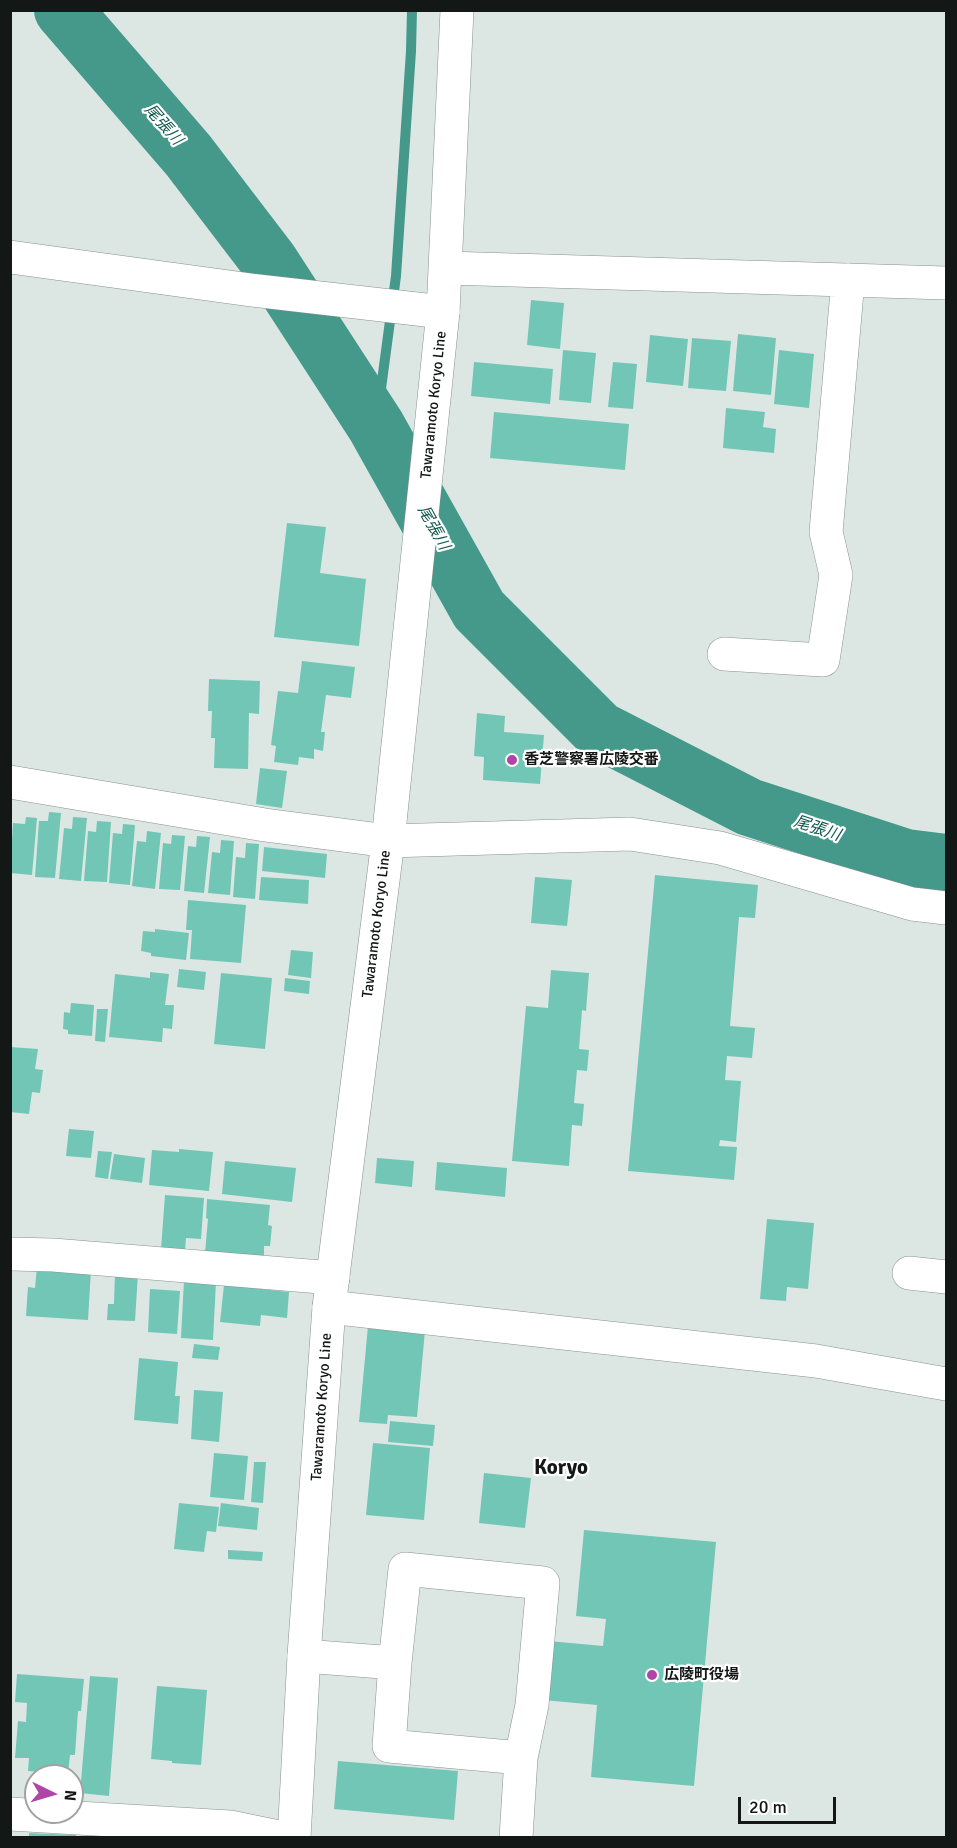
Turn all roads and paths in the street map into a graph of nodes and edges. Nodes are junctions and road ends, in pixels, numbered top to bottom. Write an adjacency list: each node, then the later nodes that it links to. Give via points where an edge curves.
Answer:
1 (457, 10): 3 (street, Tawaramoto Koryo Line)
2 (10, 256): 6 (street)
3 (446, 268): 4 (street); 6 (street, Tawaramoto Koryo Line)
4 (848, 279): 5 (street); 7 (street, via 826,532 836,575 823,660)
5 (946, 283)
6 (443, 312): 9 (street, Tawaramoto Koryo Line)
7 (724, 654)
8 (10, 782): 9 (street, via 265,825)
9 (388, 841): 10 (street, via 630,834 720,848 912,904); 14 (street, Tawaramoto Koryo Line)
10 (946, 908)
11 (10, 1254): 14 (street, via 53,1255)
12 (909, 1273): 13 (street)
13 (946, 1276)
14 (331, 1292): 15 (street, via 816,1361); 16 (street, Tawaramoto Koryo Line)
15 (946, 1384)
16 (304, 1656): 17 (street); 21 (street, Tawaramoto Koryo Line)
17 (395, 1663): 18 (street, via 389,1746); 18 (street, via 405,1569 543,1583 532,1705)
18 (521, 1758): 22 (street)
19 (10, 1814): 20 (street, via 230,1827)
20 (283, 1838)
21 (294, 1838)
22 (516, 1838)

